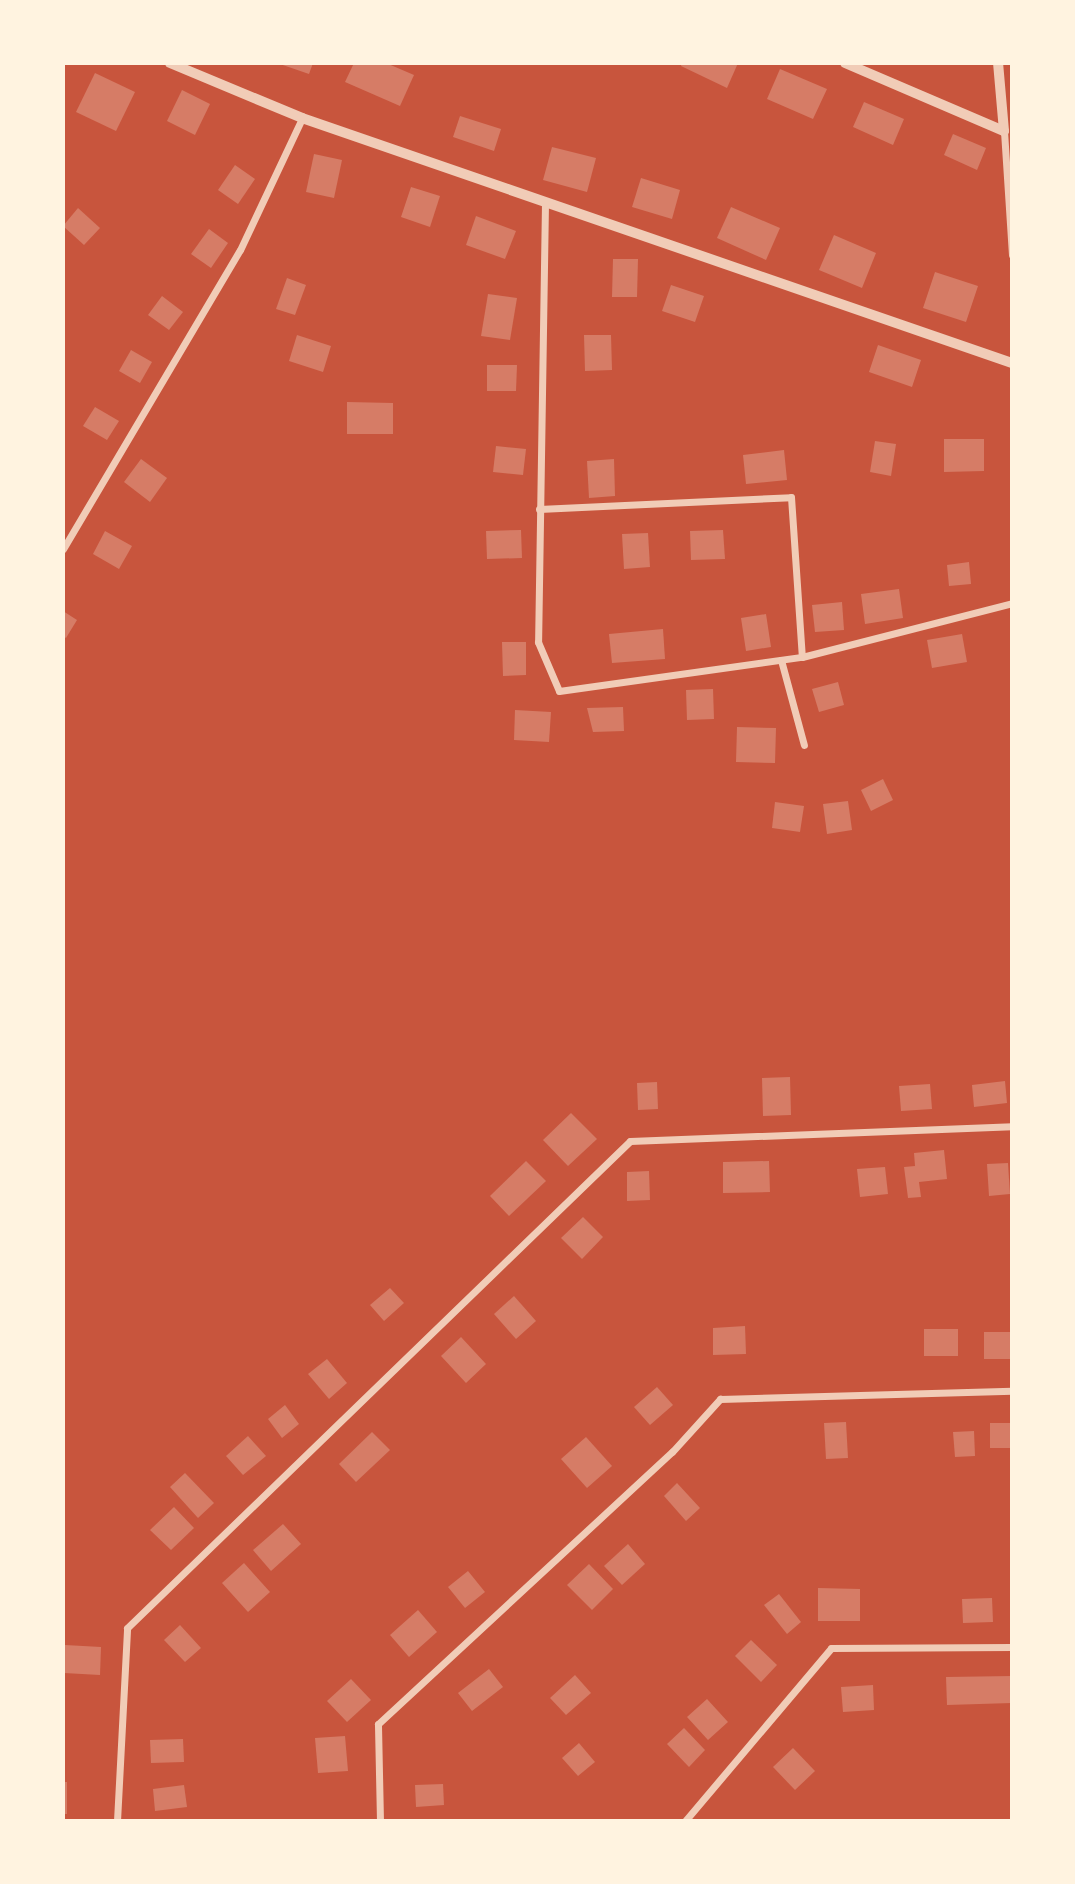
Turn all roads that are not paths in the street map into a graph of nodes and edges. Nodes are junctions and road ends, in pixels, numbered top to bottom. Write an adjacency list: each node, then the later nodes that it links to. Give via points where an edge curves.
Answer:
1 (170, 63): 4 (street)
2 (845, 63): 5 (street)
3 (998, 63): 5 (street)
4 (302, 118): 6 (street); 10 (street, via 240,250)
5 (1004, 131): 7 (street)
6 (545, 203): 8 (street); 9 (street)
7 (1012, 255)
8 (1012, 363)
9 (539, 509): 12 (street, via 791,497); 13 (street, via 538,642 559,691)
10 (63, 549)
11 (1012, 603): 12 (street)
12 (802, 657): 13 (street)
13 (781, 660): 14 (street)
14 (804, 746)
15 (1012, 1126): 18 (street, via 630,1141 127,1628)
16 (1012, 1391): 19 (street, via 720,1399 672,1452 377,1724)
17 (1012, 1647): 20 (street, via 831,1648)
18 (117, 1821)
19 (380, 1821)
20 (685, 1821)

